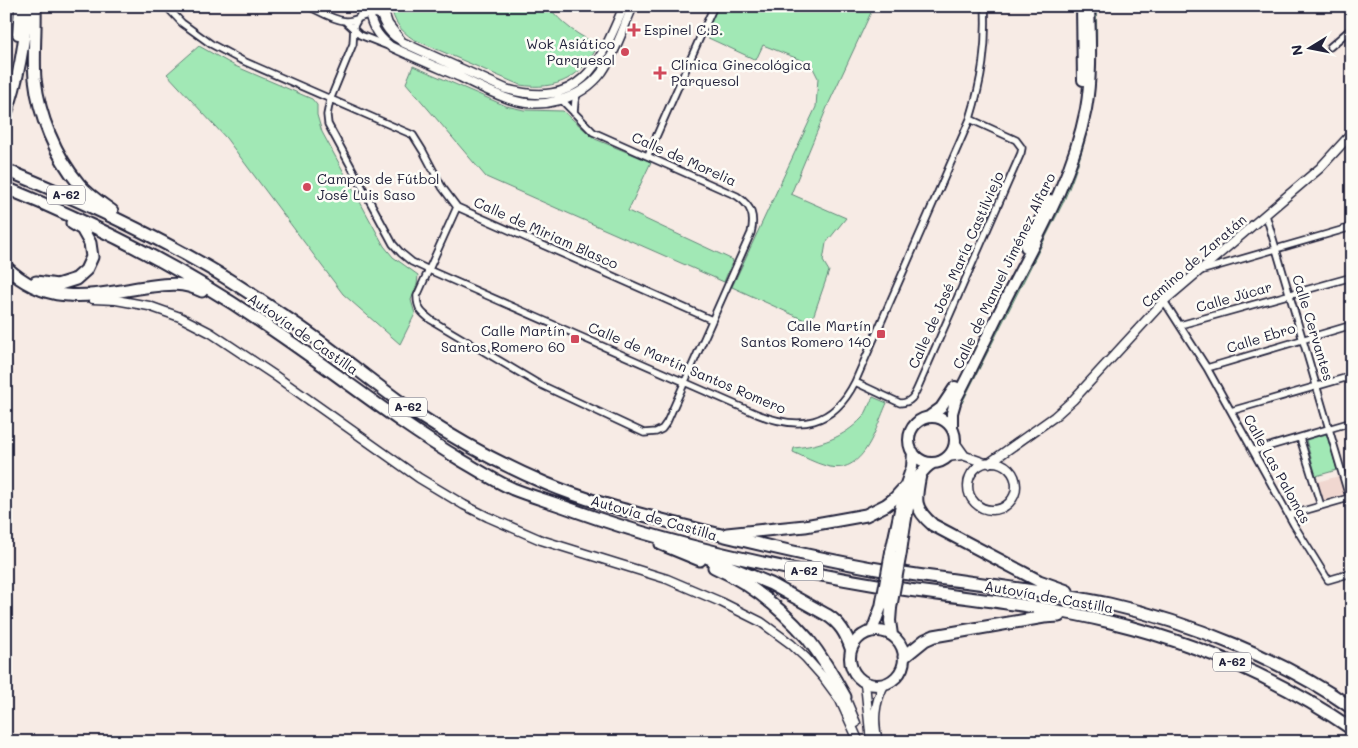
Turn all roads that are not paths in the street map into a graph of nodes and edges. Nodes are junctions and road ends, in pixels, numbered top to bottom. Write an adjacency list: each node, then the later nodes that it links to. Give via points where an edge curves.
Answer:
1 (20, 6): 29 (highway, via 17,47)
2 (28, 6): 33 (highway, via 20,72)
3 (35, 6): 42 (highway, via 35,79 46,126 58,153 80,185)
4 (166, 6): 31 (street, Calle de Miriam Blasco, via 182,23 211,44)
5 (308, 6): 18 (street)
6 (365, 6): 17 (street, Calle de Martín Santos Romero)
7 (369, 6): 15 (street)
8 (378, 6): 16 (street)
9 (382, 6): 19 (street)
10 (714, 6): 36 (street)
11 (985, 6): 34 (street, Calle de Martín Santos Romero, via 984,61)
12 (1082, 6): 66 (highway, Calle de Manuel Jiménez Alfaro, via 1083,77 1062,171 950,397)
13 (1089, 6): 68 (highway, Calle de Manuel Jiménez Alfaro, via 1090,76 1086,108 1070,167 1045,226 956,399)
14 (625, 8): 27 (street, via 611,57 601,72); 28 (street, via 593,70 580,82)
15 (369, 15): 16 (street); 17 (street); 22 (street)
16 (380, 16): 19 (street)
17 (357, 20): 18 (street); 21 (street, Calle de Martín Santos Romero)
18 (345, 21): 21 (street)
19 (385, 24): 22 (street); 28 (street, via 402,42 506,89 530,95)
20 (1352, 28): 26 (street)
21 (354, 30): 23 (street); 24 (street, Calle de Martín Santos Romero)
22 (376, 31): 23 (street); 25 (street)
23 (366, 36): 24 (street); 25 (street)
24 (353, 44): 31 (street, Calle de Martín Santos Romero)
25 (390, 46): 30 (street, via 509,99 533,103)
26 (1330, 47)
27 (578, 92): 30 (street); 32 (street)
28 (555, 93): 30 (street, Calle de Morelia)
29 (6, 96)
30 (562, 99): 32 (street, Calle de Morelia)
31 (330, 100): 40 (street, Calle de Miriam Blasco, via 412,135); 49 (street, Calle de Martín Santos Romero, via 327,115 330,130 387,234 401,253)
32 (574, 113): 36 (street, Calle de Morelia, via 593,132)
33 (6, 114)
34 (970, 119): 63 (street, Calle de Martín Santos Romero); 63 (street, Calle de José María Castilviejo, via 1016,140 1022,148 1021,153 910,400 900,403)
35 (1352, 133): 41 (street, Camino de Zaratán, via 1320,168)
36 (648, 155): 56 (street, Calle de Morelia, via 737,196 752,211 751,233)
37 (6, 170): 42 (highway, Autovía de Castilla / A-62)
38 (6, 188): 39 (highway, Autovía de Castilla / A-62)
39 (25, 195): 46 (highway, via 82,229 90,243 92,257 86,270 76,279 57,285 36,282 19,272); 55 (highway, Autovía de Castilla / A-62, via 139,249)
40 (457, 207): 49 (street); 56 (street, Calle de Miriam Blasco)
41 (1266, 215): 44 (street, Calle Cervantes); 45 (street, Camino de Zaratán)
42 (124, 222): 88 (highway, Autovía de Castilla / A-62, via 208,267 330,348 416,413 495,460 549,485 608,505)
43 (1352, 226): 44 (street)
44 (1276, 248): 47 (street); 53 (street, Calle Cervantes)
45 (1216, 257): 47 (street, via 1214,262); 50 (street, Camino de Zaratán)
46 (6, 258)
47 (1219, 266): 50 (street)
48 (6, 268): 52 (highway, via 34,287)
49 (429, 270): 62 (street, Calle de Martín Santos Romero); 62 (street, Calle de Morelia, via 417,296 417,304 426,316 537,383 644,433 662,429)
50 (1199, 271): 54 (street, Camino de Zaratán)
51 (1352, 277): 53 (street, Calle Júcar)
52 (59, 295): 55 (highway, via 87,296 171,283 200,289 241,314); 104 (street, via 150,306 180,317 211,333 419,478 464,505 541,540 667,579 761,622 796,649 823,677 840,700)
53 (1289, 295): 58 (street, Calle Júcar); 59 (street, Calle Cervantes)
54 (1164, 301): 58 (street, Calle Las Palomas); 72 (street, Camino de Zaratán, via 1072,400)
55 (257, 319): 83 (highway, Autovía de Castilla / A-62, via 404,424)
56 (712, 320): 62 (street, Calle de Morelia)
57 (1352, 325): 59 (street, Calle Ebro)
58 (1180, 326): 60 (street, Calle Las Palomas)
59 (1303, 339): 60 (street, Calle Ebro); 64 (street, Calle Cervantes)
60 (1207, 368): 65 (street, Calle Las Palomas)
61 (1352, 376): 64 (street)
62 (685, 382): 63 (street, Calle de Martín Santos Romero, via 776,422 795,424 810,422 837,408)
63 (855, 382)
64 (1317, 386): 65 (street); 69 (street, Calle Cervantes)
65 (1231, 411): 74 (street, Calle Las Palomas)
66 (930, 416): 68 (highway, via 943,419); 73 (highway, via 913,426 909,439)
67 (1352, 422): 69 (street)
68 (952, 428): 71 (highway)
69 (1329, 428): 70 (street); 84 (street, Calle Cervantes)
70 (1300, 438): 74 (street); 85 (street)
71 (955, 442): 75 (street); 76 (highway)
72 (1009, 449): 78 (street, Camino de Zaratán); 79 (street)
73 (912, 452): 77 (highway, via 921,460); 82 (highway, via 912,467)
74 (1253, 452): 87 (street, Calle Las Palomas)
75 (965, 456): 76 (street); 78 (street); 80 (street)
76 (947, 457): 77 (highway)
77 (932, 463): 81 (highway)
78 (987, 463): 79 (street); 80 (street)
79 (1007, 468): 80 (street, via 1014,480 1014,494 1006,506 992,510 972,500 968,486)
80 (972, 473)
81 (920, 475): 90 (highway); 92 (highway, via 918,507 933,525 1039,581)
82 (905, 487): 88 (highway, via 886,505 866,515 805,526); 90 (highway)
83 (513, 489): 89 (highway, via 548,507 598,526); 94 (highway, Autovía de Castilla / A-62, via 602,520 776,565 876,585)
84 (1350, 497): 85 (street); 86 (street, Calle Cervantes)
85 (1321, 506): 87 (street)
86 (1352, 507)
87 (1289, 515): 91 (street, Calle Las Palomas, via 1328,580)
88 (720, 535): 92 (highway, Autovía de Castilla / A-62, via 882,570)
89 (653, 541): 97 (highway, via 707,557 771,584 834,619); 101 (highway, via 718,568 749,586 778,609 808,639)
90 (896, 552): 93 (highway, bridge)
91 (1352, 573)
92 (1112, 605): 102 (highway, Autovía de Castilla / A-62, via 1189,627 1232,644 1321,688)
93 (886, 608): 95 (highway); 96 (highway)
94 (1104, 620): 98 (highway, via 1044,617 952,632 925,640); 103 (highway, Autovía de Castilla / A-62, via 1182,642 1227,659 1282,686)
95 (872, 631): 96 (highway); 97 (highway, via 856,640)
96 (892, 635): 98 (highway, via 903,648)
97 (852, 648): 99 (highway, via 850,664 858,679)
98 (904, 657): 100 (highway, via 901,672)
99 (865, 683): 100 (highway); 106 (street)
100 (884, 685): 107 (street, via 874,714)
101 (845, 697): 105 (street)
102 (1352, 708)
103 (1352, 729)
104 (859, 742)
105 (864, 742)
106 (871, 742)
107 (878, 742)

